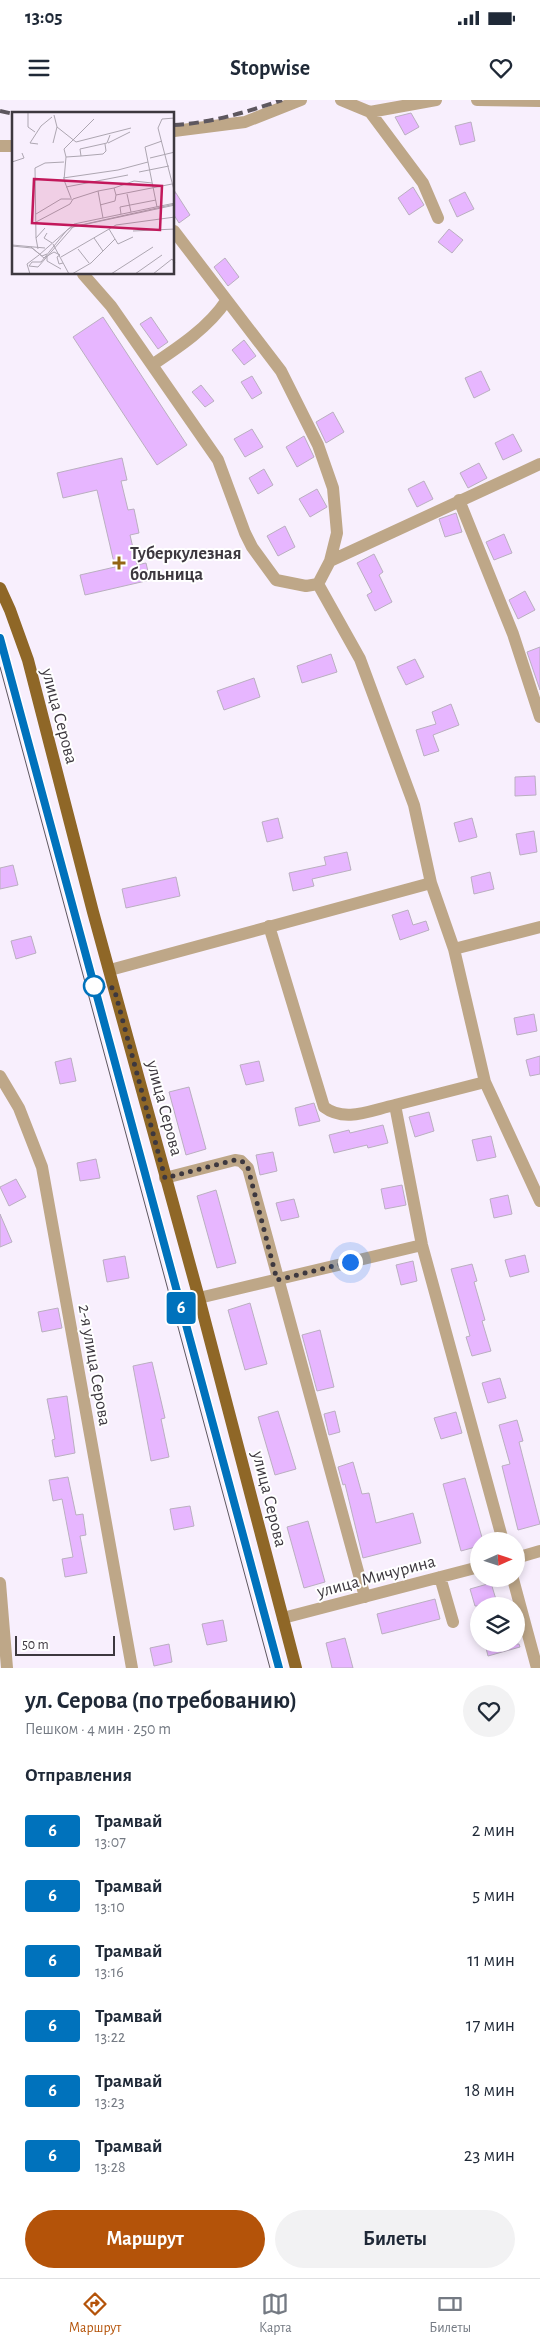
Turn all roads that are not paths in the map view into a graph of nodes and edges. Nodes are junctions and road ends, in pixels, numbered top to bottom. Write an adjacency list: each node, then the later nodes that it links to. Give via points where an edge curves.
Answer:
1 (301, 100): 7 (street, via 245,122)
2 (341, 100): 6 (street)
3 (436, 100): 6 (street)
4 (476, 100): 5 (street)
5 (540, 101)
6 (370, 112): 8 (street, via 423,183)
7 (175, 131)
8 (438, 218)
9 (175, 232): 11 (street)
10 (84, 275): 12 (street, via 111,306)
11 (226, 301): 12 (street, via 218,314); 15 (street, via 281,371 318,445 333,488 336,512 337,532)
12 (152, 365): 16 (street, via 218,460 238,517 266,567 276,580 306,586)
13 (540, 464): 14 (street)
14 (458, 500): 15 (street); 18 (street, via 513,634)
15 (330, 561): 16 (street)
16 (318, 584): 19 (street, via 360,659 414,805)
17 (0, 588): 23 (main road, улица Серова, via 28,660)
18 (540, 716)
19 (431, 883): 20 (street); 22 (street)
20 (270, 926): 23 (street); 26 (street, via 324,1107 345,1116)
21 (540, 927): 22 (street)
22 (454, 949): 25 (street)
23 (110, 970): 27 (main road, улица Серова)
24 (0, 1076): 43 (street, 2-я улица Серова, via 19,1108 42,1167)
25 (485, 1082): 26 (street); 28 (street)
26 (395, 1105): 29 (street)
27 (165, 1178): 30 (street, via 242,1161 248,1168); 31 (main road, улица Серова)
28 (540, 1201)
29 (422, 1245): 30 (street); 32 (street)
30 (277, 1280): 31 (street); 39 (street)
31 (200, 1298): 40 (main road, улица Серова)
32 (500, 1532)
33 (540, 1552): 34 (street)
34 (525, 1556)
35 (470, 1570): 36 (street, улица Мичурина)
36 (440, 1578): 39 (street, улица Мичурина); 41 (street)
37 (0, 1583): 42 (street)
38 (515, 1588): 45 (street)
39 (365, 1597): 40 (street, улица Мичурина)
40 (283, 1618): 44 (main road, улица Серова)
41 (453, 1622)
42 (7, 1668)
43 (132, 1668)
44 (296, 1668)
45 (536, 1668)

